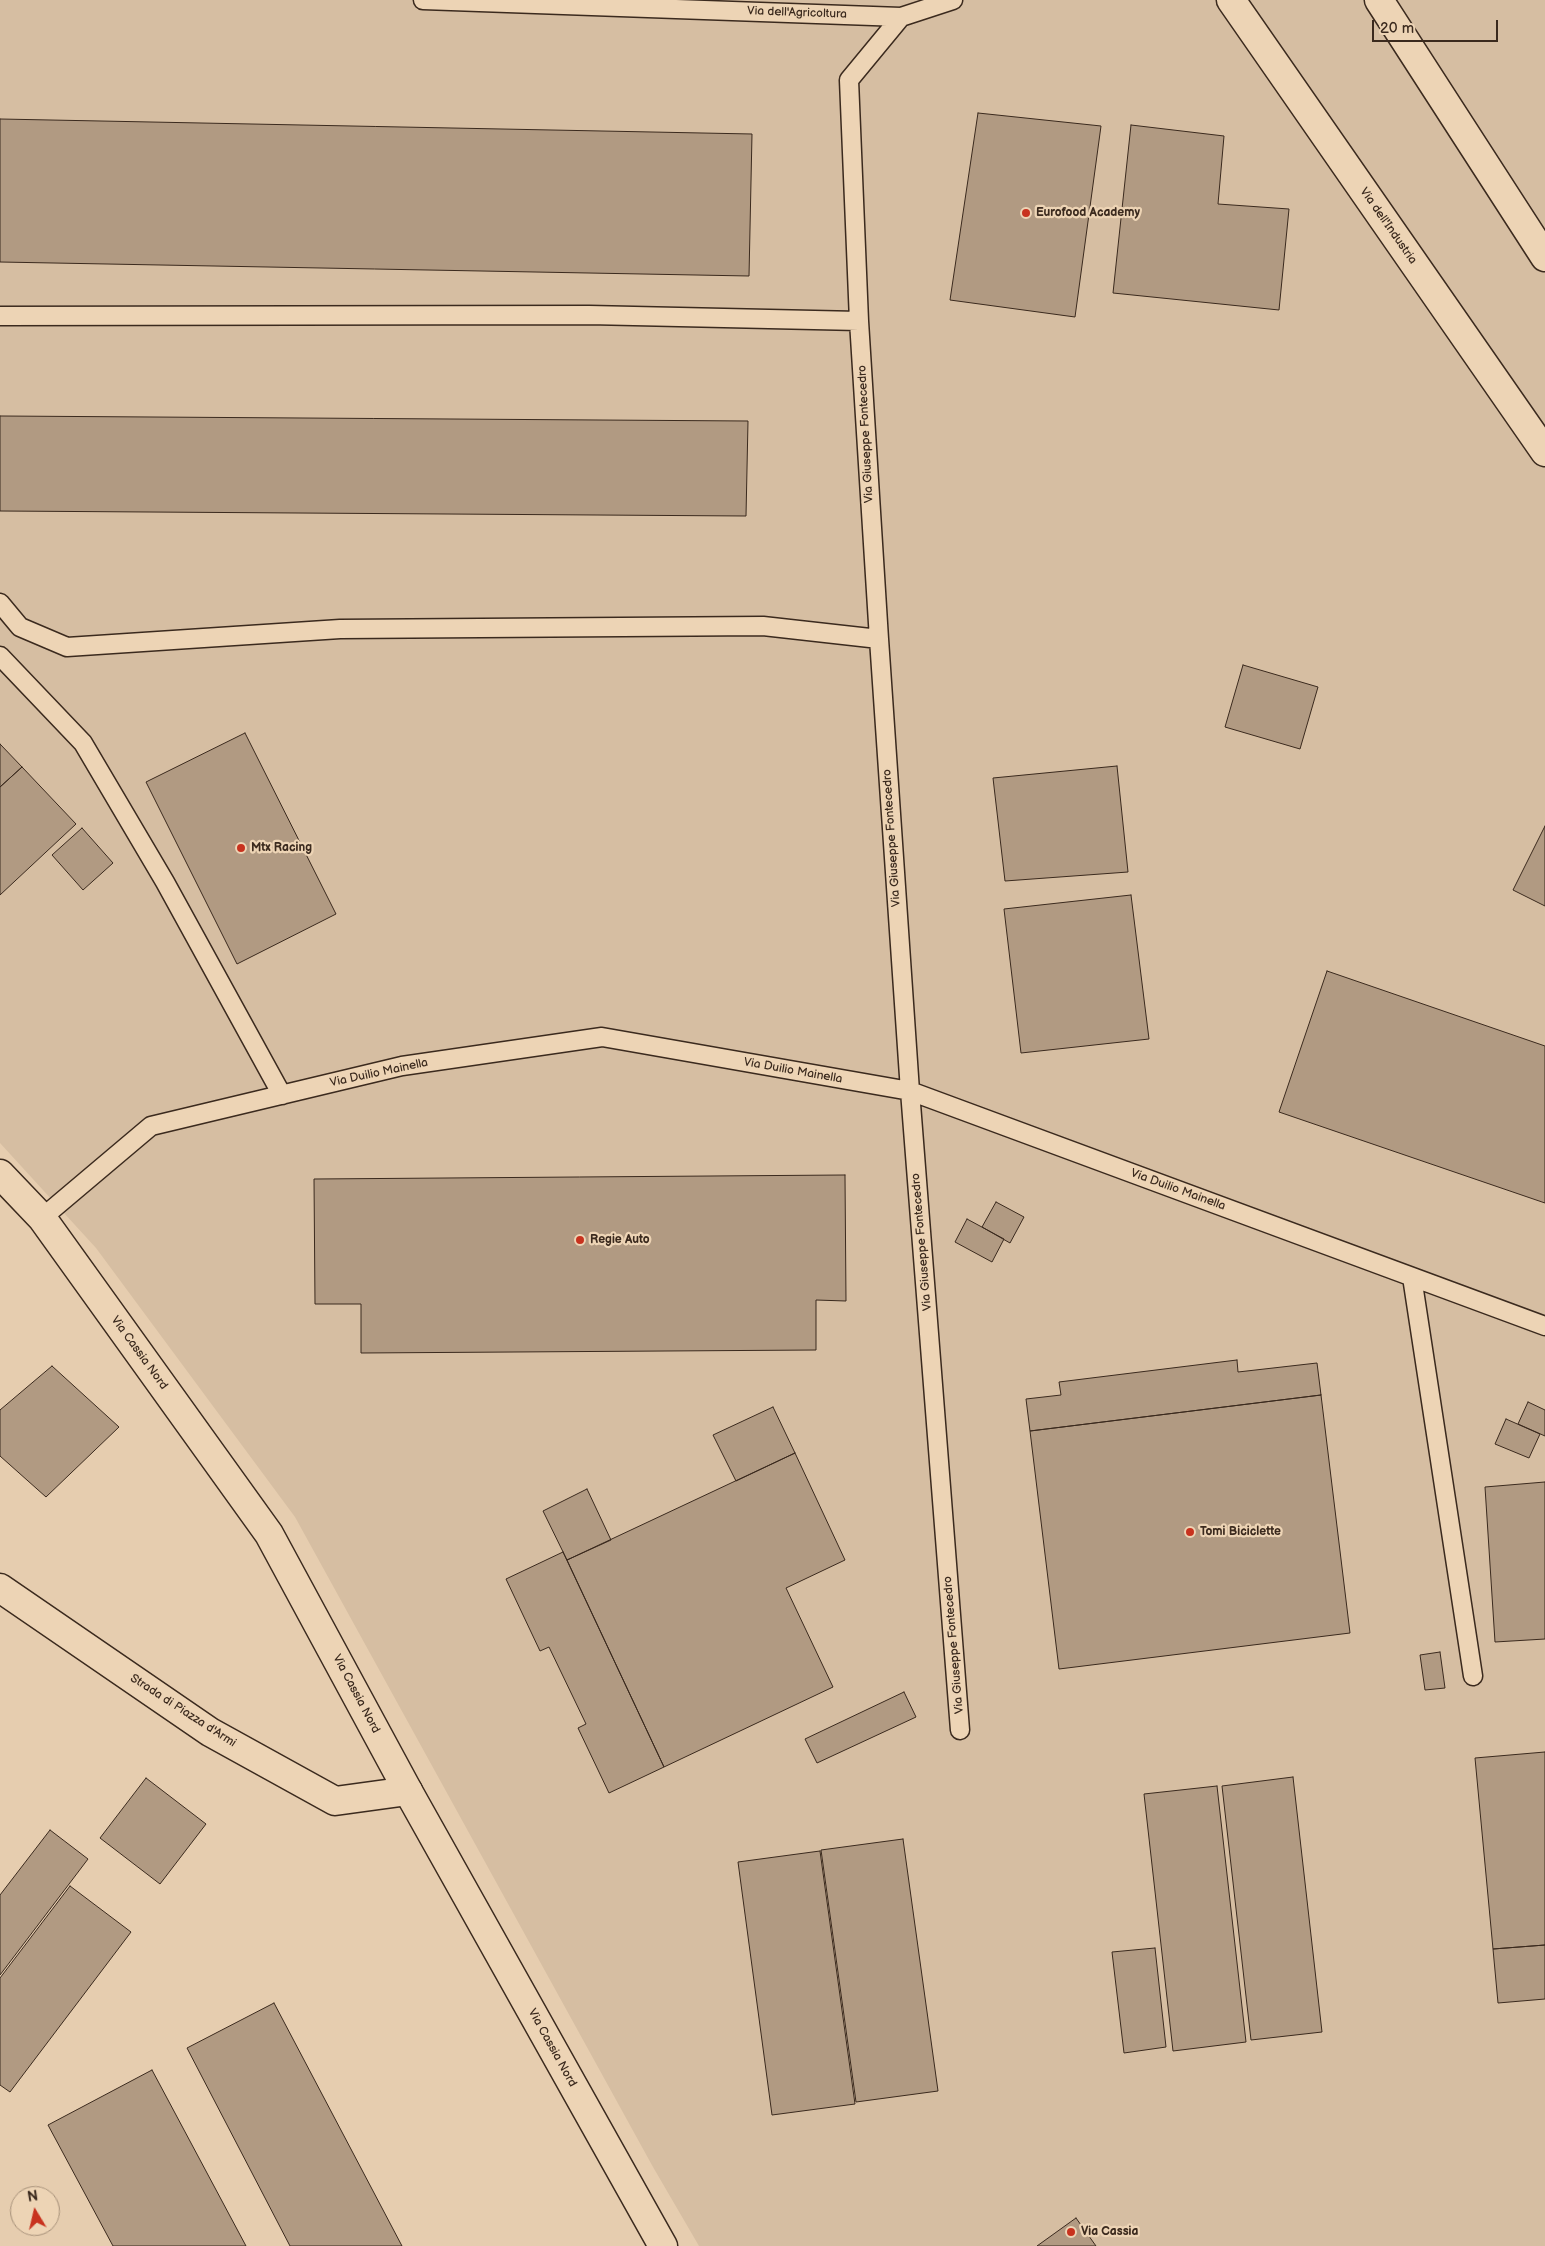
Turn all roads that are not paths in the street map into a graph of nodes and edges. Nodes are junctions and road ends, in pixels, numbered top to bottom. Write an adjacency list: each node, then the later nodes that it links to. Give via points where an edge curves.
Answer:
1 (423, 0): 5 (lane, Via dell'Agricoltura)
2 (953, 0): 5 (lane)
3 (1231, 0): 9 (street, Via dell'Industria)
4 (1379, 0): 6 (street)
5 (901, 17): 8 (lane, Via Giuseppe Fontecedro, via 850,80)
6 (1545, 257)
7 (0, 316): 8 (lane, via 589,315)
8 (859, 321): 11 (lane, Via Giuseppe Fontecedro)
9 (1545, 452)
10 (0, 603): 11 (lane, via 20,627 67,646 349,629 763,626)
11 (878, 639): 13 (lane, Via Giuseppe Fontecedro)
12 (0, 656): 14 (lane, via 83,743 165,882)
13 (910, 1091): 14 (lane, Via Duilio Mainella, via 602,1037 402,1066); 17 (lane, Via Duilio Mainella); 21 (lane, Via Giuseppe Fontecedro)
14 (282, 1095): 16 (lane, Via Duilio Mainella, via 151,1126)
15 (0, 1174): 16 (street, Via Cassia Nord)
16 (42, 1218): 22 (street, Via Cassia Nord, via 269,1534)
17 (1412, 1277): 18 (lane, Via Duilio Mainella); 20 (lane)
18 (1545, 1326)
19 (0, 1588): 22 (street, Strada di Piazza d'Armi, via 210,1732 335,1801)
20 (1473, 1676)
21 (960, 1730)
22 (408, 1791): 23 (street, Via Cassia Nord)
23 (664, 2246)

